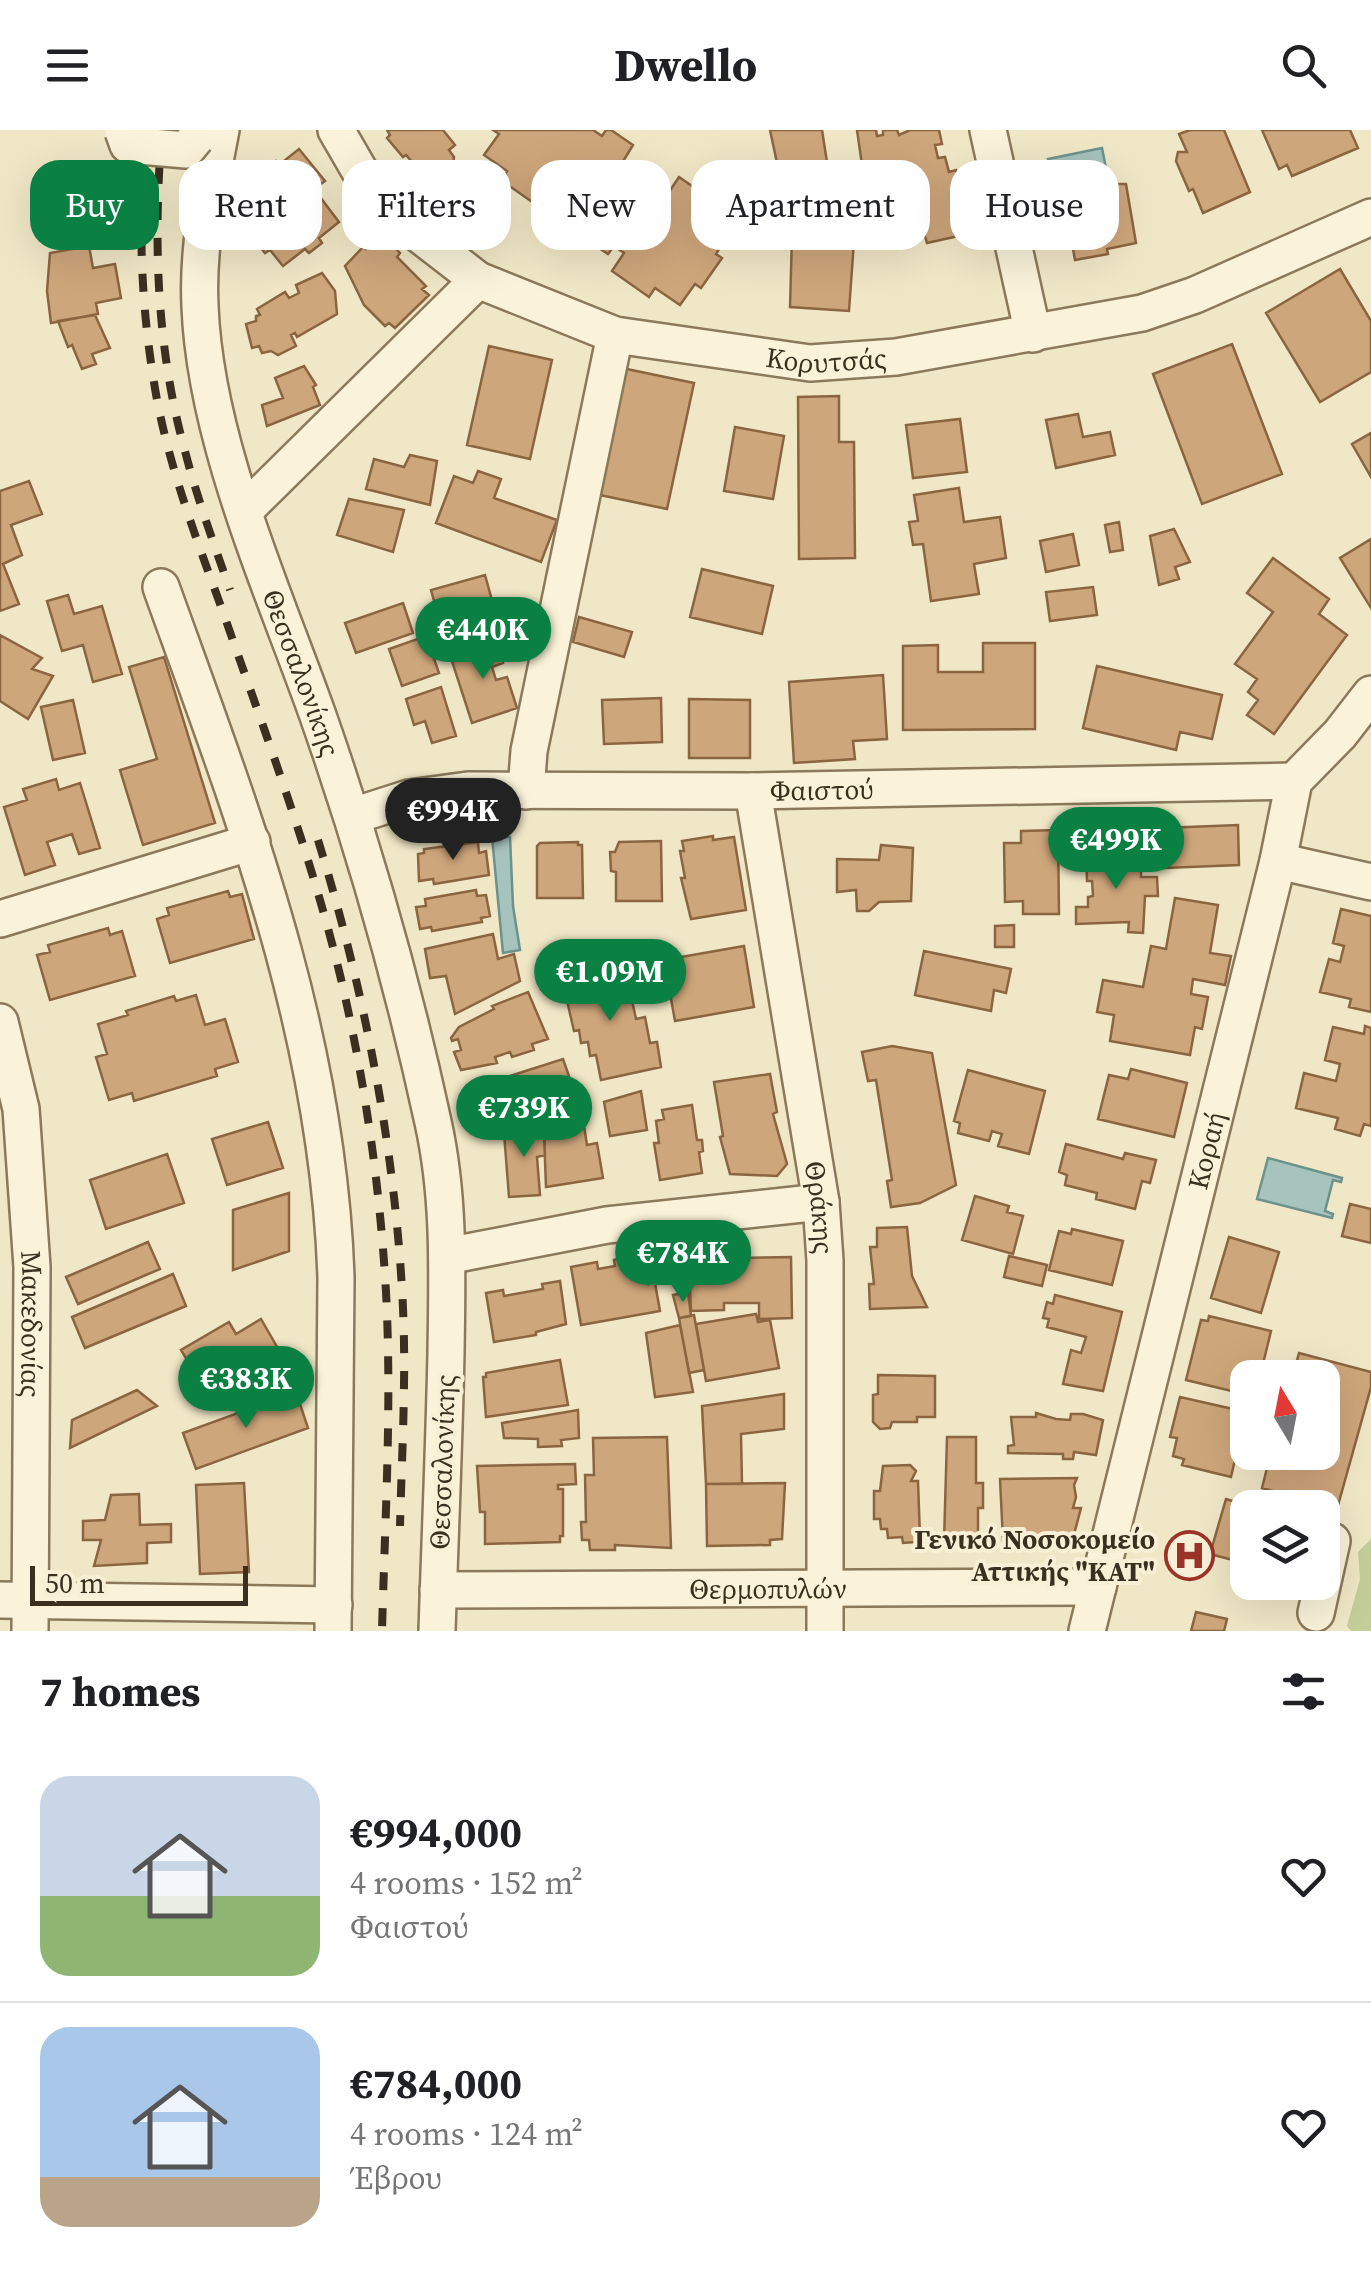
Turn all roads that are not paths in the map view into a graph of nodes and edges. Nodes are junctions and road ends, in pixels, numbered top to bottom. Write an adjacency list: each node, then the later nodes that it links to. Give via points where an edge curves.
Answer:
1 (336, 130): 6 (street, Κορυτσάς, via 365,180 407,225)
2 (988, 130): 8 (street)
3 (123, 131): 4 (street, bridge, via 128,144 186,150)
4 (205, 133): 9 (street, Θεσσαλονίκης, via 200,306 214,411)
5 (1371, 217): 8 (street, Κορυτσάς, via 1195,296)
6 (478, 280): 7 (street, Κορυτσάς); 9 (street)
7 (614, 334): 8 (street, Κορυτσάς, via 810,363); 13 (street)
8 (1033, 334)
9 (245, 510): 15 (street, Θεσσαλονίκης)
10 (161, 587): 16 (street)
11 (1371, 694): 12 (street)
12 (1294, 781): 14 (street, Φαιστού); 17 (street, Κοραή)
13 (526, 791): 14 (street, Φαιστού); 15 (street, Φαιστού, via 409,798)
14 (752, 792): 21 (street, Θράκης)
15 (353, 816): 22 (street, Θεσσαλονίκης, via 434,1126)
16 (252, 842): 19 (street); 29 (street, via 306,1034 334,1222)
17 (1278, 861): 18 (street); 23 (street, Κοραή)
18 (1371, 882)
19 (0, 919)
20 (0, 1022): 27 (street, Μακεδονίας, via 22,1109 32,1267)
21 (821, 1202): 22 (street, via 640,1220); 24 (street, Θράκης)
22 (448, 1256): 25 (street, Θεσσαλονίκης)
23 (1098, 1587): 24 (street, Θερμοπυλών); 32 (street, Κοραή)
24 (824, 1589): 25 (street, Θερμοπυλών); 31 (street, Θράκης)
25 (438, 1590): 30 (street, Θεσσαλονίκης)
26 (1319, 1600): 28 (street)
27 (20, 1610): 29 (street)
28 (1316, 1613)
29 (334, 1618)
30 (437, 1631)
31 (826, 1631)
32 (1087, 1631)

